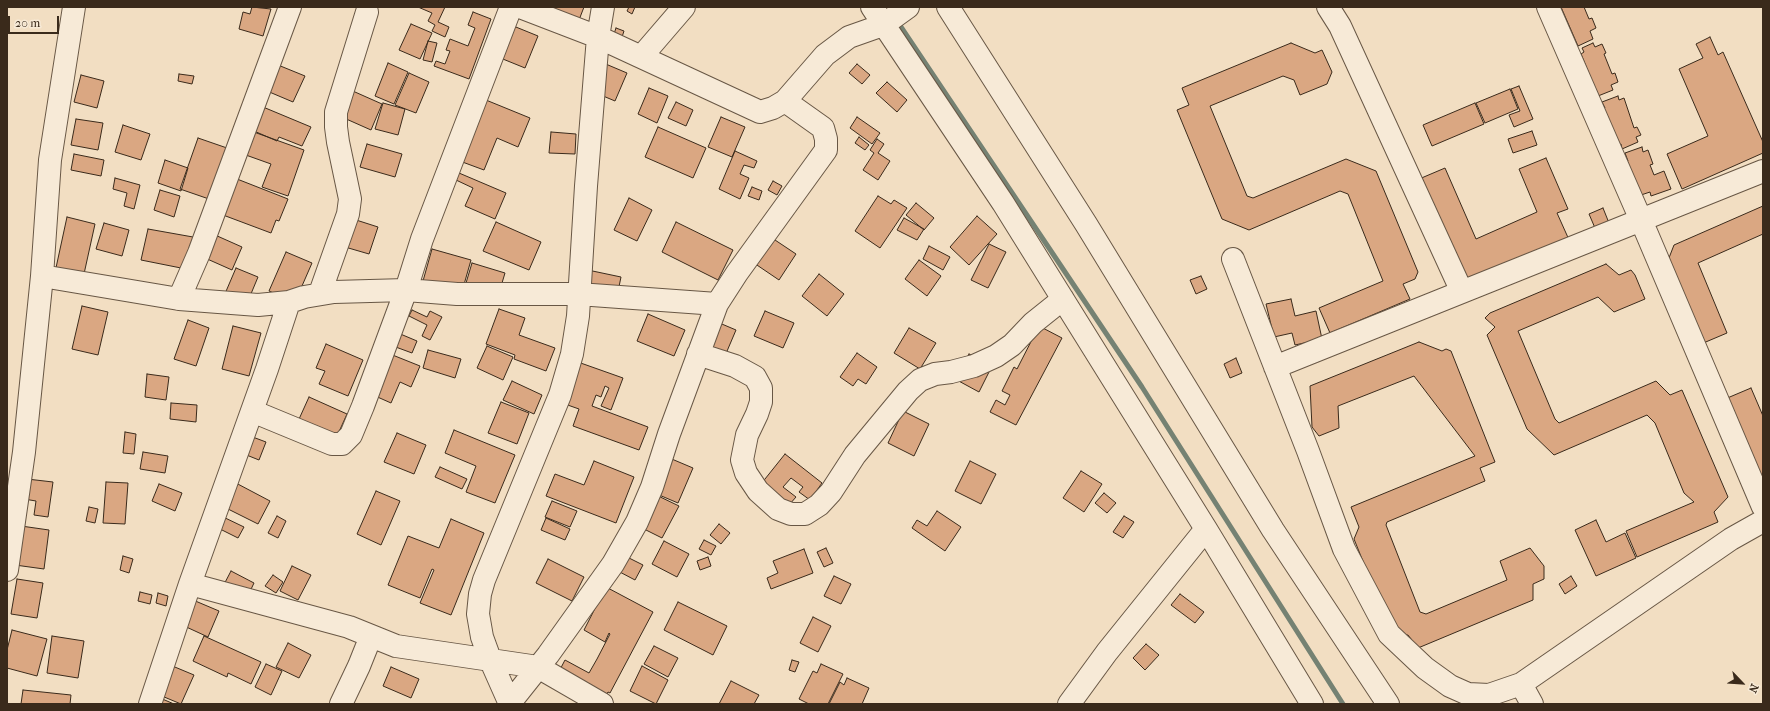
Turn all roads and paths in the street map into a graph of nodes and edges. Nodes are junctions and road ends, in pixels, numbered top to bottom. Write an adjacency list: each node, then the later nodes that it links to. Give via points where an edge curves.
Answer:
1 (74, 7): 19 (street, via 50,160)
2 (290, 7): 24 (street, via 199,253)
3 (511, 7): 20 (street, via 422,240)
4 (520, 7): 13 (street)
5 (604, 7): 13 (street)
6 (684, 7): 14 (street)
7 (908, 7): 12 (street)
8 (948, 7): 46 (street, via 1086,224 1273,530)
9 (1328, 7): 21 (street, via 1340,26)
10 (1548, 7): 17 (street)
11 (364, 9): 22 (street, via 336,112 338,142 350,199 348,214)
12 (877, 16): 15 (street, via 825,55); 25 (street, via 1003,202)
13 (598, 37): 14 (street); 23 (street)
14 (641, 57): 15 (street, via 760,112)
15 (785, 101): 27 (street, via 823,128 826,150)
16 (1763, 171): 17 (street)
17 (1641, 220): 21 (street); 31 (street)
18 (1233, 259): 29 (street)
19 (42, 276): 24 (street); 34 (street, via 24,452)
20 (406, 290): 22 (street); 23 (street, via 457,294); 30 (street, via 363,406 346,441 338,445 332,444)
21 (1462, 292): 29 (street)
22 (320, 293): 26 (street)
23 (578, 294): 27 (street); 37 (street, via 578,316 572,354 560,395 480,594 478,614 482,637)
24 (179, 299): 26 (street, via 258,305)
25 (1063, 299): 28 (street, via 996,356 974,366 935,374 920,380 855,455 831,492 819,505 805,514 791,514 778,510 758,491 746,473 742,460 747,435 760,402 761,388 755,377 735,366); 33 (street)
26 (289, 302): 30 (street)
27 (717, 304): 28 (street)
28 (698, 354): 38 (street, via 652,487 637,522 613,564 574,621)
29 (1275, 367): 39 (street, via 1344,549 1389,634 1425,668 1450,686 1468,694 1489,695)
30 (252, 411): 35 (street)
31 (1763, 507)
32 (1763, 521): 39 (street, via 1731,539)
33 (1206, 529): 44 (street); 45 (street)
34 (7, 570)
35 (190, 584): 36 (street, via 305,614); 41 (street)
36 (371, 636): 37 (street, via 396,646); 42 (street)
37 (490, 659): 38 (street); 40 (street)
38 (538, 667): 40 (street); 43 (street)
39 (1521, 684): 47 (street)
40 (510, 703)
41 (150, 704)
42 (341, 704)
43 (602, 704)
44 (1069, 704)
45 (1312, 704)
46 (1388, 704)
47 (1532, 704)

